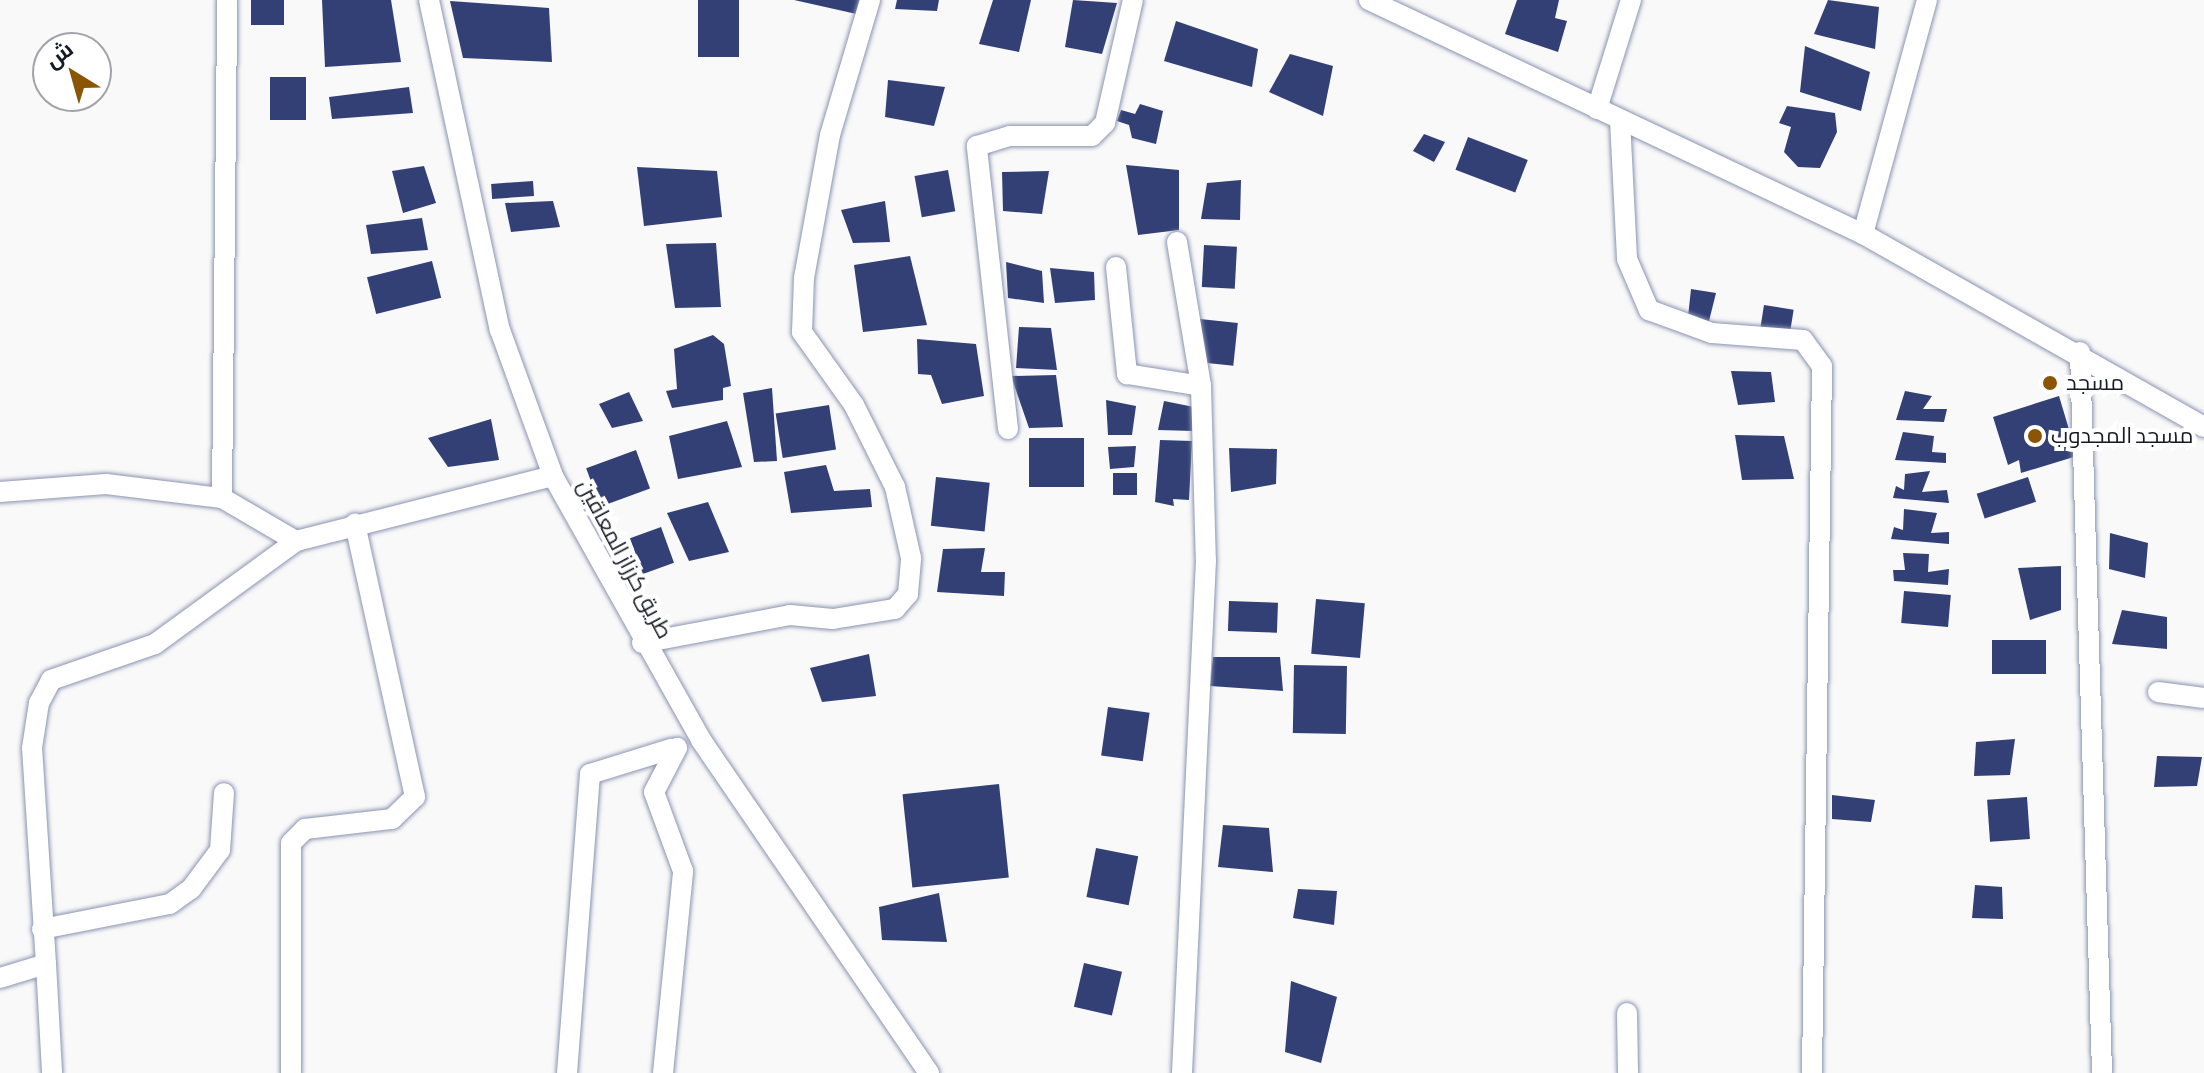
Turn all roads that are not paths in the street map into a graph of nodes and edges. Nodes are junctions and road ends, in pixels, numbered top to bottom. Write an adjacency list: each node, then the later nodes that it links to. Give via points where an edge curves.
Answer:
1 (227, 0): 19 (street)
2 (429, 0): 17 (street, طريق كرزاز المعاقين, via 500,330)
3 (870, 0): 22 (street, via 830,135 804,278 802,332 854,405 895,487 911,558 908,594 895,609 833,619 790,615)
4 (1133, 0): 16 (street, via 1105,123 1092,136 1010,136 977,146)
5 (1369, 0): 8 (street)
6 (1631, 0): 8 (street)
7 (1927, 0): 10 (street)
8 (1597, 109): 9 (street)
9 (1620, 120): 10 (street); 39 (street, via 1627,259 1649,310 1712,333 1803,340 1822,366)
10 (1863, 234): 13 (street)
11 (1177, 242): 14 (street)
12 (1116, 267): 14 (street, via 1127,374)
13 (2080, 352): 15 (street); 40 (street)
14 (1201, 386): 37 (street, via 1206,560)
15 (2204, 427)
16 (1008, 429)
17 (553, 476): 20 (street); 22 (street, طريق كرزاز المعاقين)
18 (0, 492): 19 (street, via 106,484)
19 (222, 498): 21 (street)
20 (355, 524): 21 (street); 33 (street, via 415,797 392,819 305,829 291,843)
21 (296, 541): 28 (street, via 155,644 51,680 39,703 32,748)
22 (642, 643): 25 (street, طريق كرزاز المعاقين)
23 (2158, 692): 24 (street)
24 (2204, 698)
25 (701, 740): 26 (street); 36 (street, طريق كرزاز المعاقين)
26 (671, 749): 34 (street, via 590,774); 35 (street, via 654,792 683,871)
27 (224, 793): 28 (street, via 220,850 191,889 170,904)
28 (42, 929): 29 (street)
29 (46, 964): 30 (street); 32 (street)
30 (0, 978)
31 (1627, 1013): 38 (street)
32 (52, 1073)
33 (291, 1073)
34 (567, 1073)
35 (663, 1073)
36 (929, 1073)
37 (1182, 1073)
38 (1628, 1073)
39 (1812, 1073)
40 (2102, 1073)

